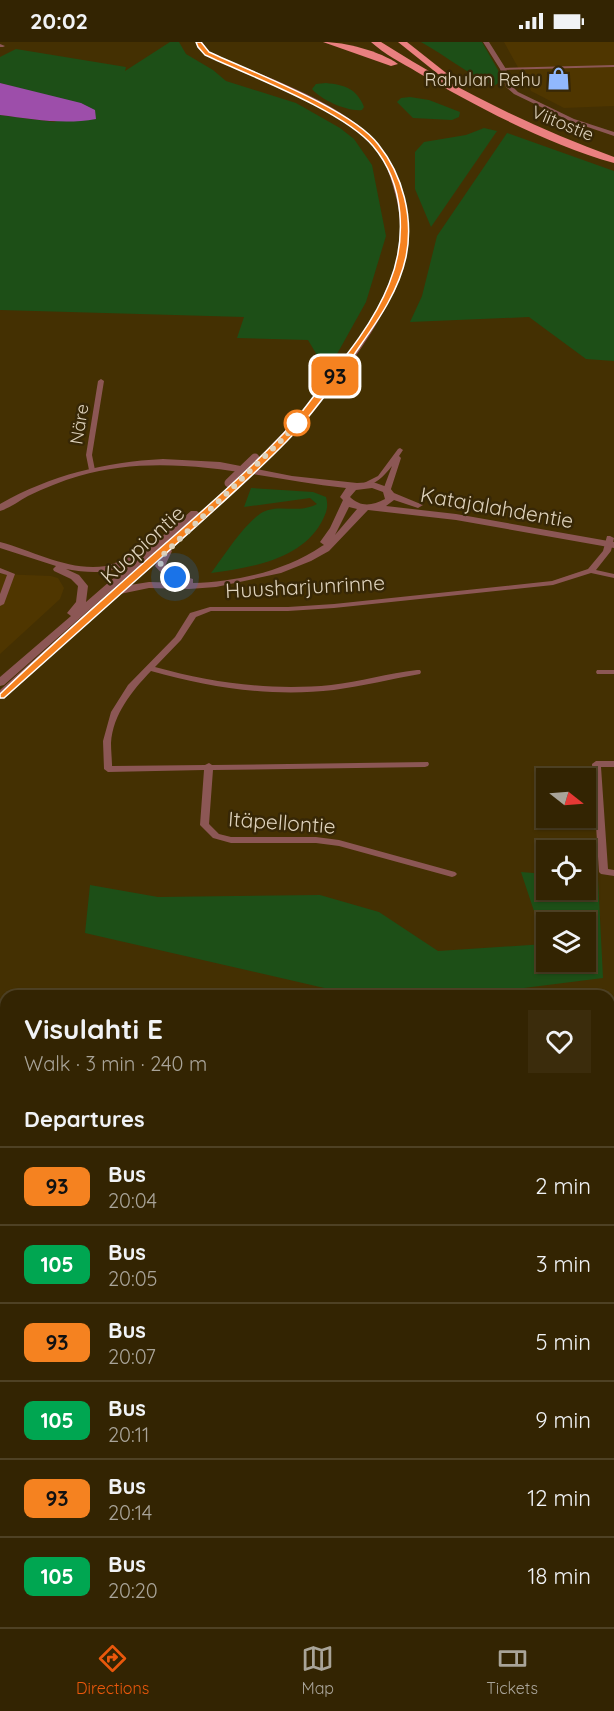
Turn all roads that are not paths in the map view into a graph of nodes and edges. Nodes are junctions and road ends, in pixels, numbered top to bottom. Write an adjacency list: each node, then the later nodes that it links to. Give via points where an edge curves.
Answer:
1 (199, 42): 22 (street, Kuopiontie, via 207,53 356,127 375,144 390,167 400,192 405,222 402,256 393,283 381,311 356,348 303,415)
2 (327, 42): 10 (highway, via 382,58)
3 (375, 42): 10 (highway, Viitostie)
4 (389, 42): 9 (highway, Viitostie)
5 (402, 42): 9 (highway)
6 (486, 42): 8 (street)
7 (614, 66): 8 (street)
8 (503, 69): 11 (street, via 509,87 527,100)
9 (456, 84): 12 (highway, Viitostie, via 524,118)
10 (460, 94): 13 (highway, Viitostie, via 542,133)
11 (614, 134)
12 (614, 153)
13 (614, 160)
14 (101, 381): 15 (street, Näre, via 89,455)
15 (92, 470): 16 (street, via 117,465 191,463); 21 (street, via 35,489)
16 (285, 477): 17 (street, Katajalahdentie); 19 (street, Katajalahdentie)
17 (360, 485): 18 (street, Katajalahdentie, via 381,487); 18 (street, via 380,477 400,450); 19 (street)
18 (389, 493): 20 (street, via 389,501); 23 (street, Katajalahdentie, via 420,506)
19 (346, 497): 20 (street, Katajalahdentie); 26 (street, via 335,529)
20 (370, 507): 23 (street, Katajalahdentie); 26 (street, via 357,513 331,545)
21 (0, 508)
22 (190, 521): 24 (street, via 153,541 126,563 103,570 67,566); 30 (street, via 163,555 160,566 175,577); 32 (street, Kuopiontie); 33 (street, Kuopiontie)
23 (612, 542): 28 (street)
24 (0, 545)
25 (0, 551): 33 (street, via 61,570 83,586 81,602)
26 (305, 559): 30 (street, via 270,573)
27 (0, 570): 31 (street, via 10,574)
28 (591, 571): 29 (street); 34 (street, Huusharjunrinne, via 553,583 334,606 206,609 194,615)
29 (614, 576)
30 (217, 583): 32 (street, via 134,587)
31 (0, 604)
32 (96, 611): 39 (street, Kuopiontie)
33 (34, 654): 38 (street, Kuopiontie)
34 (151, 668): 35 (street, via 237,687 312,688); 42 (street, Huusharjunrinne, via 131,687 115,712 107,741 108,769)
35 (417, 672)
36 (600, 672): 37 (street)
37 (614, 672)
38 (0, 683)
39 (0, 696)
40 (425, 764): 42 (street, Huusharjunrinne)
41 (614, 764): 43 (street, via 596,764 604,872)
42 (209, 766): 44 (street, Itäpellontie, via 204,825 216,836 231,840 339,843)
43 (614, 873)
44 (452, 874)

